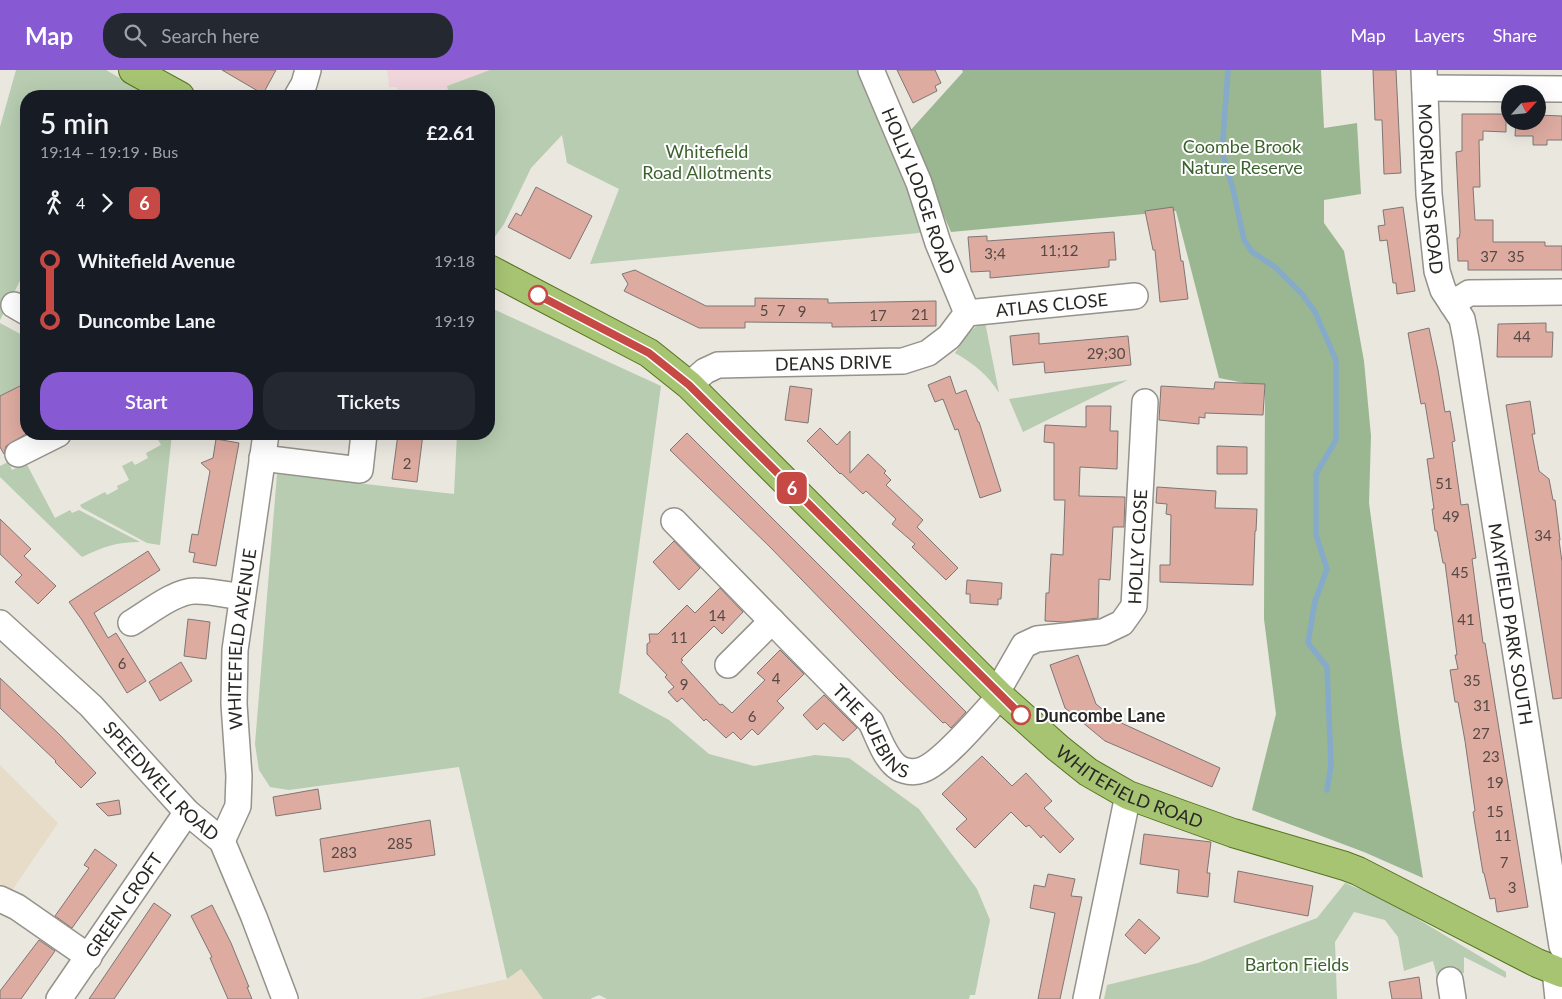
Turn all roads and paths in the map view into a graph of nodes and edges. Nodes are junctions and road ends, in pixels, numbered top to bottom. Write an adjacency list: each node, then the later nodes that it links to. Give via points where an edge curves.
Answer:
1 (133, 70): 6 (main road)
2 (308, 70): 7 (street)
3 (871, 70): 12 (street, HOLLY LODGE ROAD, via 919,183 938,243)
4 (1425, 79): 5 (street); 11 (street, MOORLANDS ROAD, via 1429,194 1437,271)
5 (1562, 89)
6 (169, 90)
7 (300, 90)
8 (495, 273): 13 (main road, WHITEFIELD ROAD, via 649,353)
9 (1562, 292): 11 (street, via 1468,293)
10 (1135, 296): 12 (street, ATLAS CLOSE)
11 (1452, 304): 32 (street, MAYFIELD PARK SOUTH, via 1462,319 1466,339)
12 (967, 312): 13 (street, DEANS DRIVE, via 948,337 928,353 903,361 718,365)
13 (689, 385): 26 (main road, WHITEFIELD ROAD)
14 (1145, 402): 26 (street, HOLLY CLOSE, via 1134,606 1122,623 1103,632 1037,638 1024,645)
15 (46, 440): 18 (street)
16 (265, 440): 19 (street, WHITEFIELD AVENUE)
17 (363, 440): 19 (street, via 360,470)
18 (18, 454)
19 (262, 458): 21 (street, WHITEFIELD AVENUE)
20 (674, 521): 22 (street, THE RUEBINS)
21 (242, 597): 24 (street, via 196,591 179,594 165,614); 29 (street, WHITEFIELD AVENUE, via 235,650 238,806)
22 (772, 621): 25 (street); 26 (street, THE RUEBINS, via 871,722 888,756 896,766 906,771 920,771 944,755)
23 (0, 622): 28 (street, SPEEDWELL ROAD, via 91,706)
24 (131, 623)
25 (728, 664)
26 (998, 694): 27 (main road, WHITEFIELD ROAD, via 1088,772)
27 (1128, 795): 32 (main road, WHITEFIELD ROAD, via 1233,833 1358,871 1537,963); 35 (street)
28 (188, 812): 29 (street, SPEEDWELL ROAD); 31 (street, GREEN CROFT)
29 (222, 841): 34 (street, SPEEDWELL ROAD)
30 (0, 898): 31 (street, via 17,906)
31 (89, 956): 33 (street, GREEN CROFT)
32 (1560, 963): 36 (street, MAYFIELD PARK SOUTH)
33 (59, 999)
34 (285, 999)
35 (1086, 999)
36 (1558, 999)

